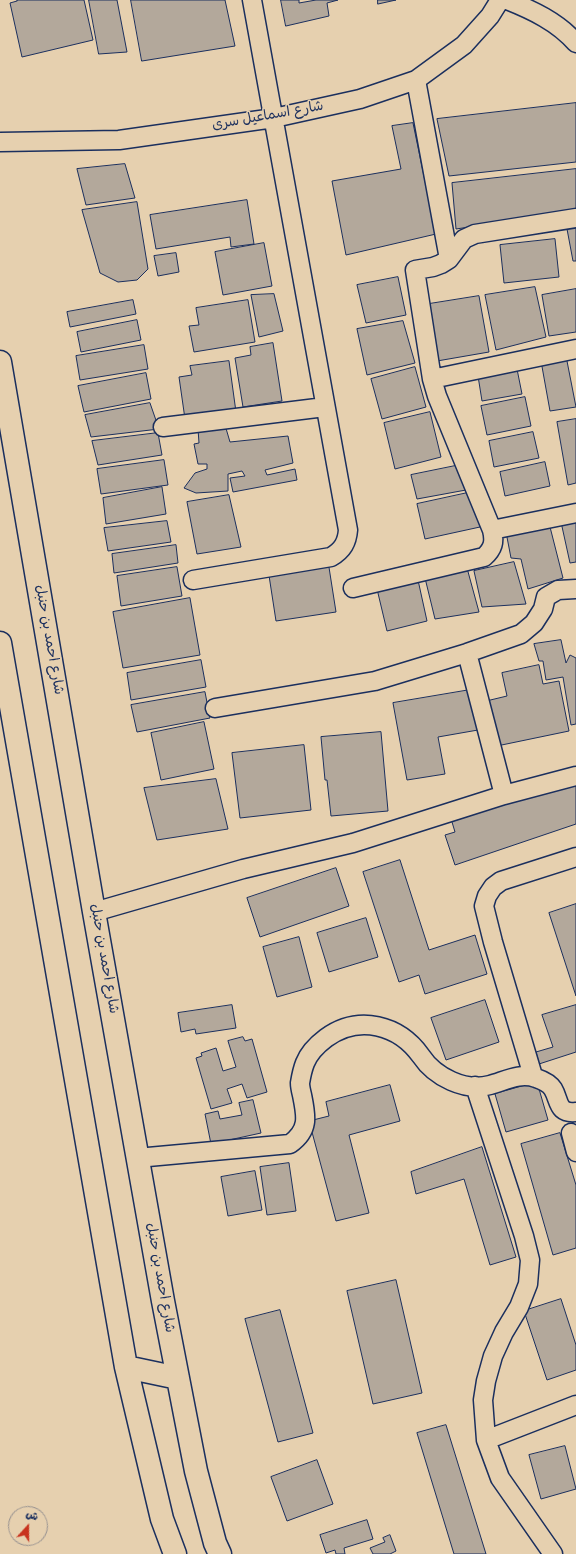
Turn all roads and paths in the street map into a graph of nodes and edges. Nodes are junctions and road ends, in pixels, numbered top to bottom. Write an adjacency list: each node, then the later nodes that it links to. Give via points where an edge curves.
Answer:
1 (252, 0): 6 (street)
2 (500, 0): 5 (street, شارع اسماعيل سرى, via 490,16 464,45)
3 (507, 0): 4 (street, via 533,10 569,35)
4 (576, 43)
5 (416, 80): 6 (street, شارع اسماعيل سرى, via 360,99); 9 (street)
6 (274, 118): 7 (street, شارع اسماعيل سرى, via 119,140); 13 (street)
7 (0, 142)
8 (576, 218): 9 (street, via 475,234 464,239)
9 (449, 259): 12 (street, via 433,268 415,270)
10 (576, 349): 12 (street)
11 (0, 362): 26 (street, شارع احمد بن حنبل)
12 (432, 379): 16 (street)
13 (325, 407): 14 (street); 17 (street, via 348,530 344,546 332,557)
14 (163, 427)
15 (576, 513): 16 (street)
16 (492, 530): 18 (street, via 493,545 484,557)
17 (193, 580)
18 (354, 588)
19 (576, 589): 21 (street, via 558,590 546,597 543,609 534,623 521,634)
20 (0, 643): 33 (street)
21 (467, 653): 22 (street, via 375,681); 24 (street)
22 (215, 708)
23 (576, 776): 24 (street)
24 (504, 795): 26 (street, via 352,843 236,871)
25 (575, 859): 27 (street, via 501,881 493,887 484,906)
26 (94, 912): 32 (street, شارع احمد بن حنبل)
27 (533, 1076): 28 (street, via 521,1076 488,1086); 29 (street, via 553,1088 562,1109)
28 (475, 1086): 32 (street, via 466,1086 445,1078 398,1034 378,1026 356,1025 335,1031 317,1044 305,1062 300,1084 306,1119 301,1134 290,1144); 36 (street, via 530,1260 528,1284 519,1307 498,1344 486,1381 483,1400)
29 (576, 1112)
30 (571, 1133): 31 (street)
31 (576, 1152)
32 (137, 1158): 34 (street, شارع احمد بن حنبل)
33 (126, 1367): 34 (street); 37 (street, via 162,1519)
34 (178, 1378): 38 (street, شارع احمد بن حنبل, via 196,1471)
35 (576, 1405): 36 (street)
36 (486, 1440): 39 (street, via 500,1478)
37 (175, 1554)
38 (220, 1554)
39 (553, 1554)

